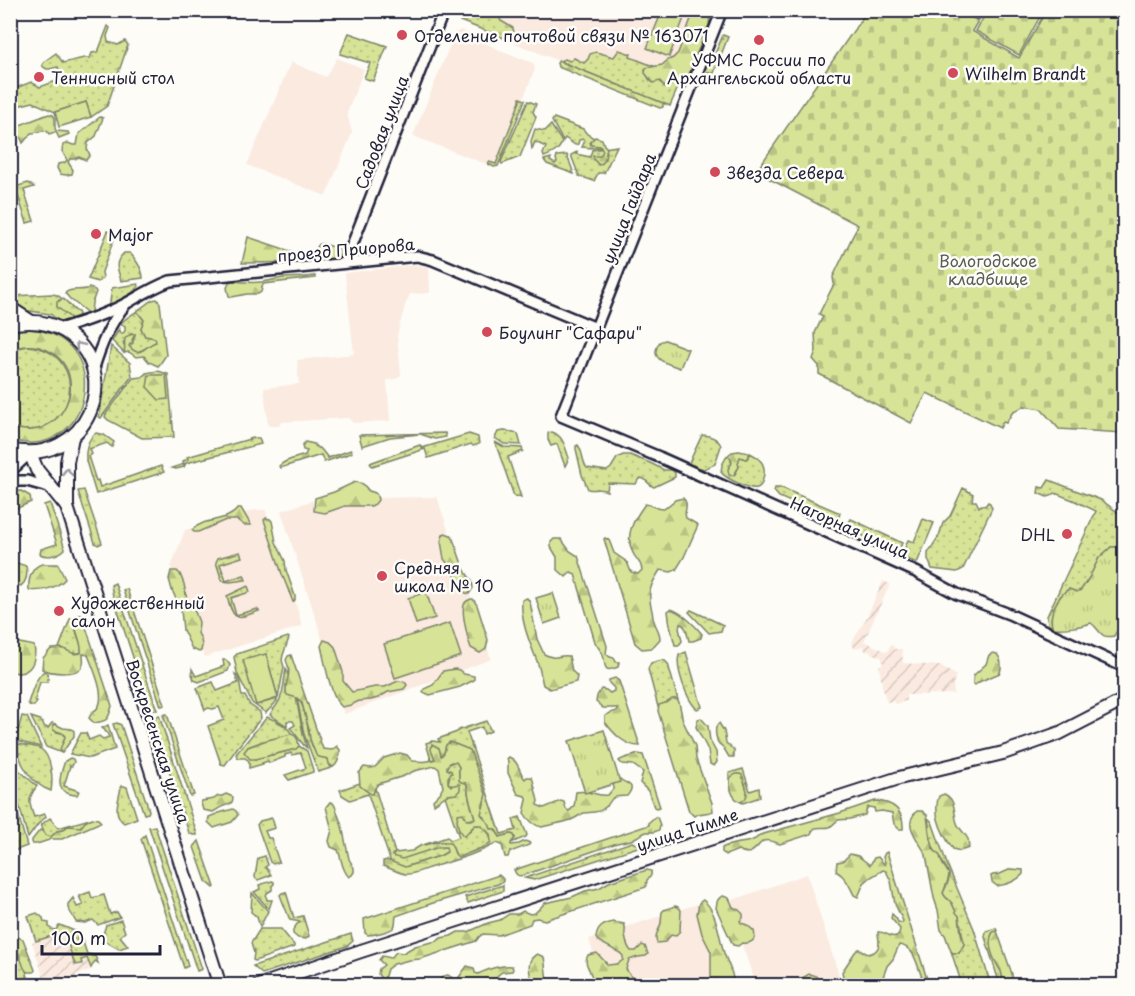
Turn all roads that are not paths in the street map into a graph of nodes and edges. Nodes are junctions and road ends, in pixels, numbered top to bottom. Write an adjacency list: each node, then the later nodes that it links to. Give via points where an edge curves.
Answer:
1 (444, 10): 3 (street, Садовая улица)
2 (723, 10): 8 (street, улица Гайдара)
3 (345, 263): 4 (street, проезд Приорова, via 176,280); 8 (street, проезд Приорова, via 426,257)
4 (126, 304): 9 (street, проезд Приорова); 10 (street, via 111,324)
5 (10, 308): 6 (main road)
6 (31, 321): 7 (main road); 9 (main road)
7 (10, 324)
8 (596, 328): 11 (street, улица Гайдара)
9 (59, 329): 10 (main road, one-way to 9, via 84,351)
10 (93, 371): 12 (main road, via 92,407)
11 (561, 416): 19 (street, Нагорная улица)
12 (72, 437): 14 (main road, via 50,450); 18 (main road, Воскресенская улица, one-way to 12, via 67,462)
13 (10, 450): 14 (main road)
14 (30, 453): 15 (street); 17 (main road, Воскресенская улица, via 37,470)
15 (10, 470)
16 (10, 481): 17 (street)
17 (52, 488): 18 (main road, Воскресенская улица)
18 (67, 507): 21 (main road, Воскресенская улица)
19 (1125, 667)
20 (1125, 700): 22 (main road, улица Тимме, via 1060,733 1003,753 899,778)
21 (220, 986)
22 (258, 986)

